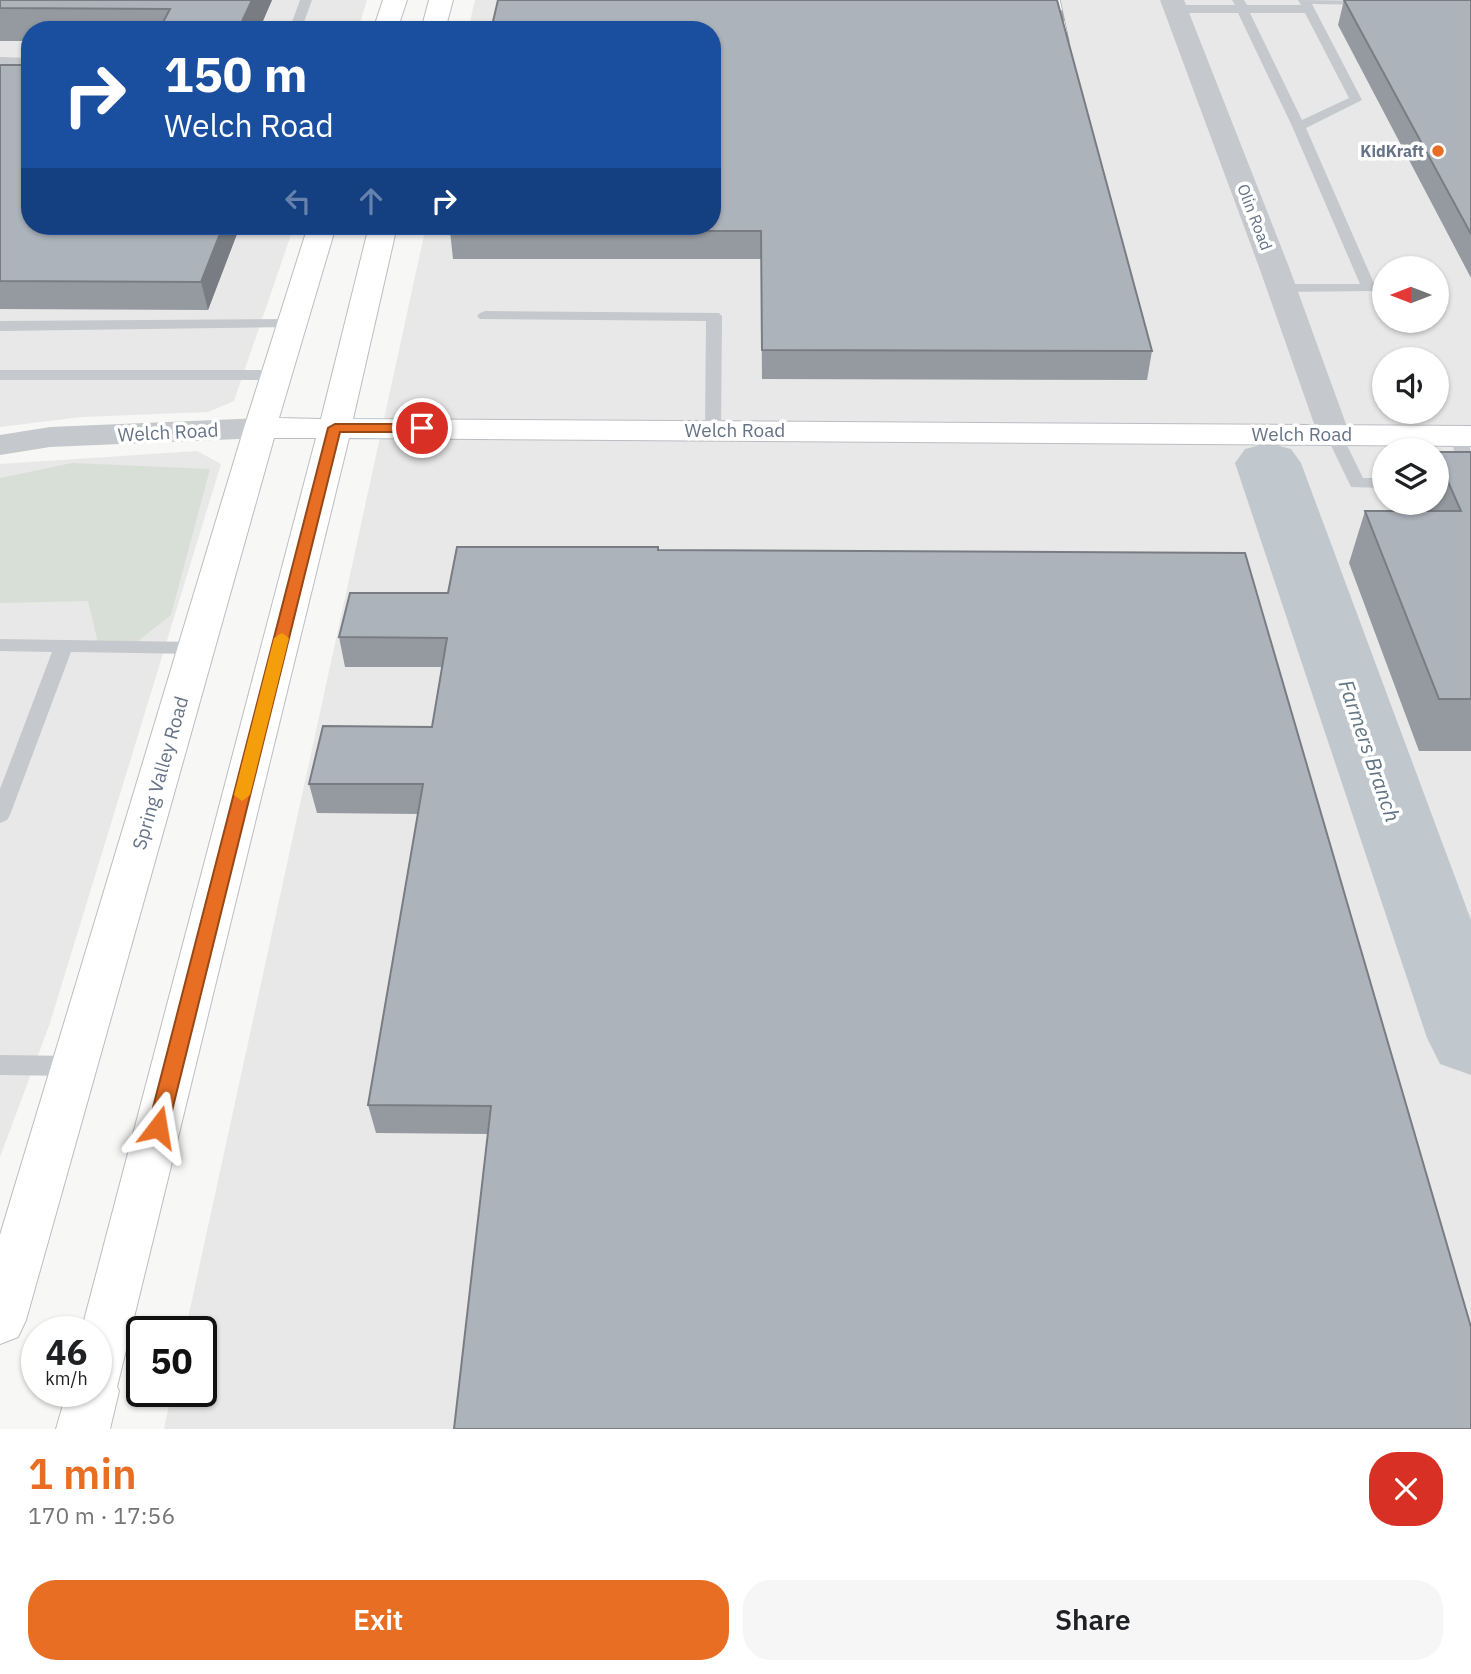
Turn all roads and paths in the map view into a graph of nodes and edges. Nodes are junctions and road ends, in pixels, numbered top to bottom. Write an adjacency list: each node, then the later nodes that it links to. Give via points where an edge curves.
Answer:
1 (306, 0): 8 (lane)
2 (395, 0): 9 (main road)
3 (441, 0): 10 (main road)
4 (1388, 1): 5 (lane)
5 (1306, 3): 7 (lane); 13 (lane, via 1356,100)
6 (1174, 5): 7 (lane); 16 (street, Olin Road)
7 (1240, 5): 13 (lane)
8 (298, 21)
9 (388, 21)
10 (435, 21)
11 (0, 61): 12 (lane)
12 (21, 62)
13 (1299, 126): 16 (lane, via 1370,288)
14 (319, 235): 18 (main road, Spring Valley Road)
15 (381, 235): 23 (main road)
16 (1282, 288): 25 (street, Olin Road)
17 (485, 316): 24 (lane, via 714,316)
18 (292, 324): 19 (lane); 21 (main road, Spring Valley Road)
19 (0, 326)
20 (0, 375): 21 (lane)
21 (276, 375): 22 (main road, Spring Valley Road)
22 (261, 428): 23 (main road, Welch Road); 27 (street, Welch Road, via 50,437); 32 (main road, Spring Valley Road)
23 (335, 428): 24 (main road, Welch Road); 36 (main road)
24 (713, 430): 25 (main road, Welch Road)
25 (1334, 435): 26 (main road, Welch Road); 29 (lane, via 1357,483)
26 (1465, 436): 28 (lane, via 1471,481)
27 (0, 445)
28 (1449, 482)
29 (1372, 483)
30 (0, 645): 31 (lane)
31 (64, 646): 32 (lane); 33 (lane)
32 (196, 648): 35 (main road, Spring Valley Road)
33 (0, 816)
34 (0, 1065): 35 (lane)
35 (74, 1066): 37 (main road, Spring Valley Road)
36 (111, 1316)
37 (0, 1320)
38 (89, 1407): 39 (main road)
39 (83, 1429)

